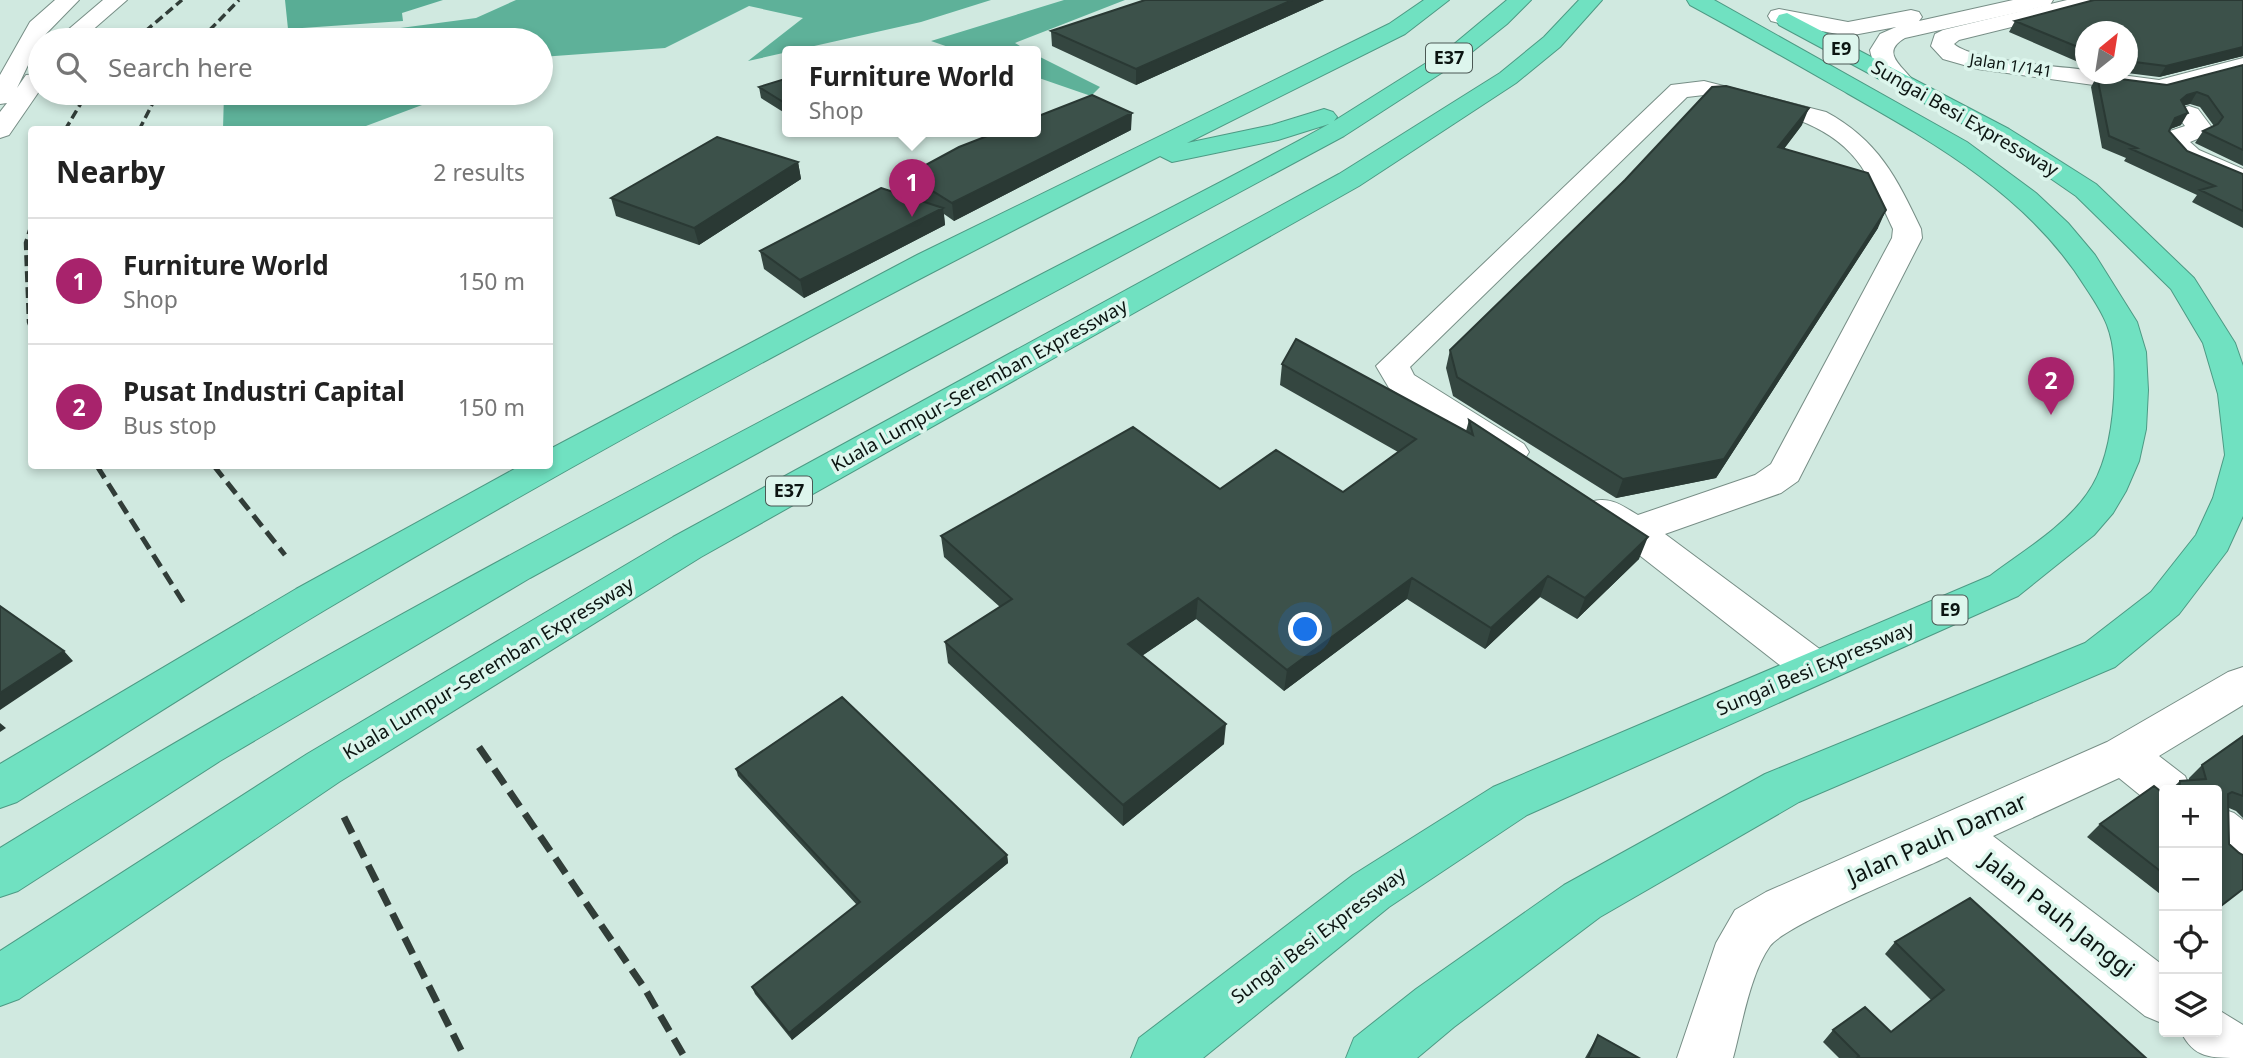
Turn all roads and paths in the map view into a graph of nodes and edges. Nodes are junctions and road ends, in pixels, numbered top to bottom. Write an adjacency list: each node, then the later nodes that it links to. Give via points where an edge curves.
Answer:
1 (68, 0): 11 (street)
2 (116, 0): 12 (street)
3 (1438, 0): 21 (highway, via 1396,29)
4 (1520, 0): 17 (highway, E37, via 1448,59)
5 (1698, 0): 28 (highway, Sungai Besi Expressway / E9, via 1871,97 1988,168 2028,199 2097,278 2123,326 2132,375 2131,425 2118,471 2092,514 2004,586)
6 (1987, 0): 10 (street, via 1848,29)
7 (2042, 0): 15 (street, via 1885,38 1880,46 1882,57)
8 (2093, 0): 14 (street, Jalan 1/141, via 1951,35 1943,39 1942,46 1951,54 1978,62 2159,87)
9 (1587, 5): 37 (highway, Kuala Lumpur–Seremban Expressway / E37, via 1508,78 1349,180 687,547 323,768)
10 (1769, 11): 15 (highway, Sungai Besi Expressway / E9)
11 (37, 28)
12 (82, 28)
13 (28, 45): 18 (street)
14 (2243, 65)
15 (1902, 82): 41 (highway, Sungai Besi Expressway / E9, via 2000,134 2086,190 2183,284 2219,343 2235,394 2241,443 2232,498 2213,541 2165,603 2100,655 1770,794 1583,901)
16 (28, 90): 20 (street)
17 (1395, 94): 21 (highway, via 1278,132); 36 (highway, E37, via 1335,131 608,517 316,682)
18 (0, 97)
19 (2189, 114): 22 (street, via 2200,129 2179,136 2177,144 2190,156)
20 (0, 130)
21 (1125, 163): 23 (highway, via 928,261)
22 (2243, 179)
23 (553, 462)
24 (541, 469): 32 (highway, via 310,600)
25 (1541, 471): 27 (street, via 1401,381 1393,366 1680,90 1703,88 1830,123 1877,166 1908,229 1907,238 1785,472 1768,484)
26 (1576, 494): 27 (street)
27 (1634, 531): 28 (street)
28 (1814, 668): 40 (highway, Sungai Besi Expressway / E9, via 1510,801 1371,891)
29 (2243, 684): 30 (street, Jalan Pauh Damar)
30 (2123, 755): 31 (street); 33 (street, Jalan Pauh Damar)
31 (2162, 785)
32 (0, 788)
33 (1951, 832): 38 (street, Jalan Pauh Janggi); 42 (street, Jalan Pauh Damar, via 1784,908 1753,927 1735,960)
34 (2222, 832): 35 (street)
35 (2243, 849)
36 (0, 875)
37 (0, 981)
38 (2159, 994)
39 (2215, 1037): 43 (street)
40 (1159, 1058)
41 (1374, 1058)
42 (1705, 1058)
43 (2242, 1058)

